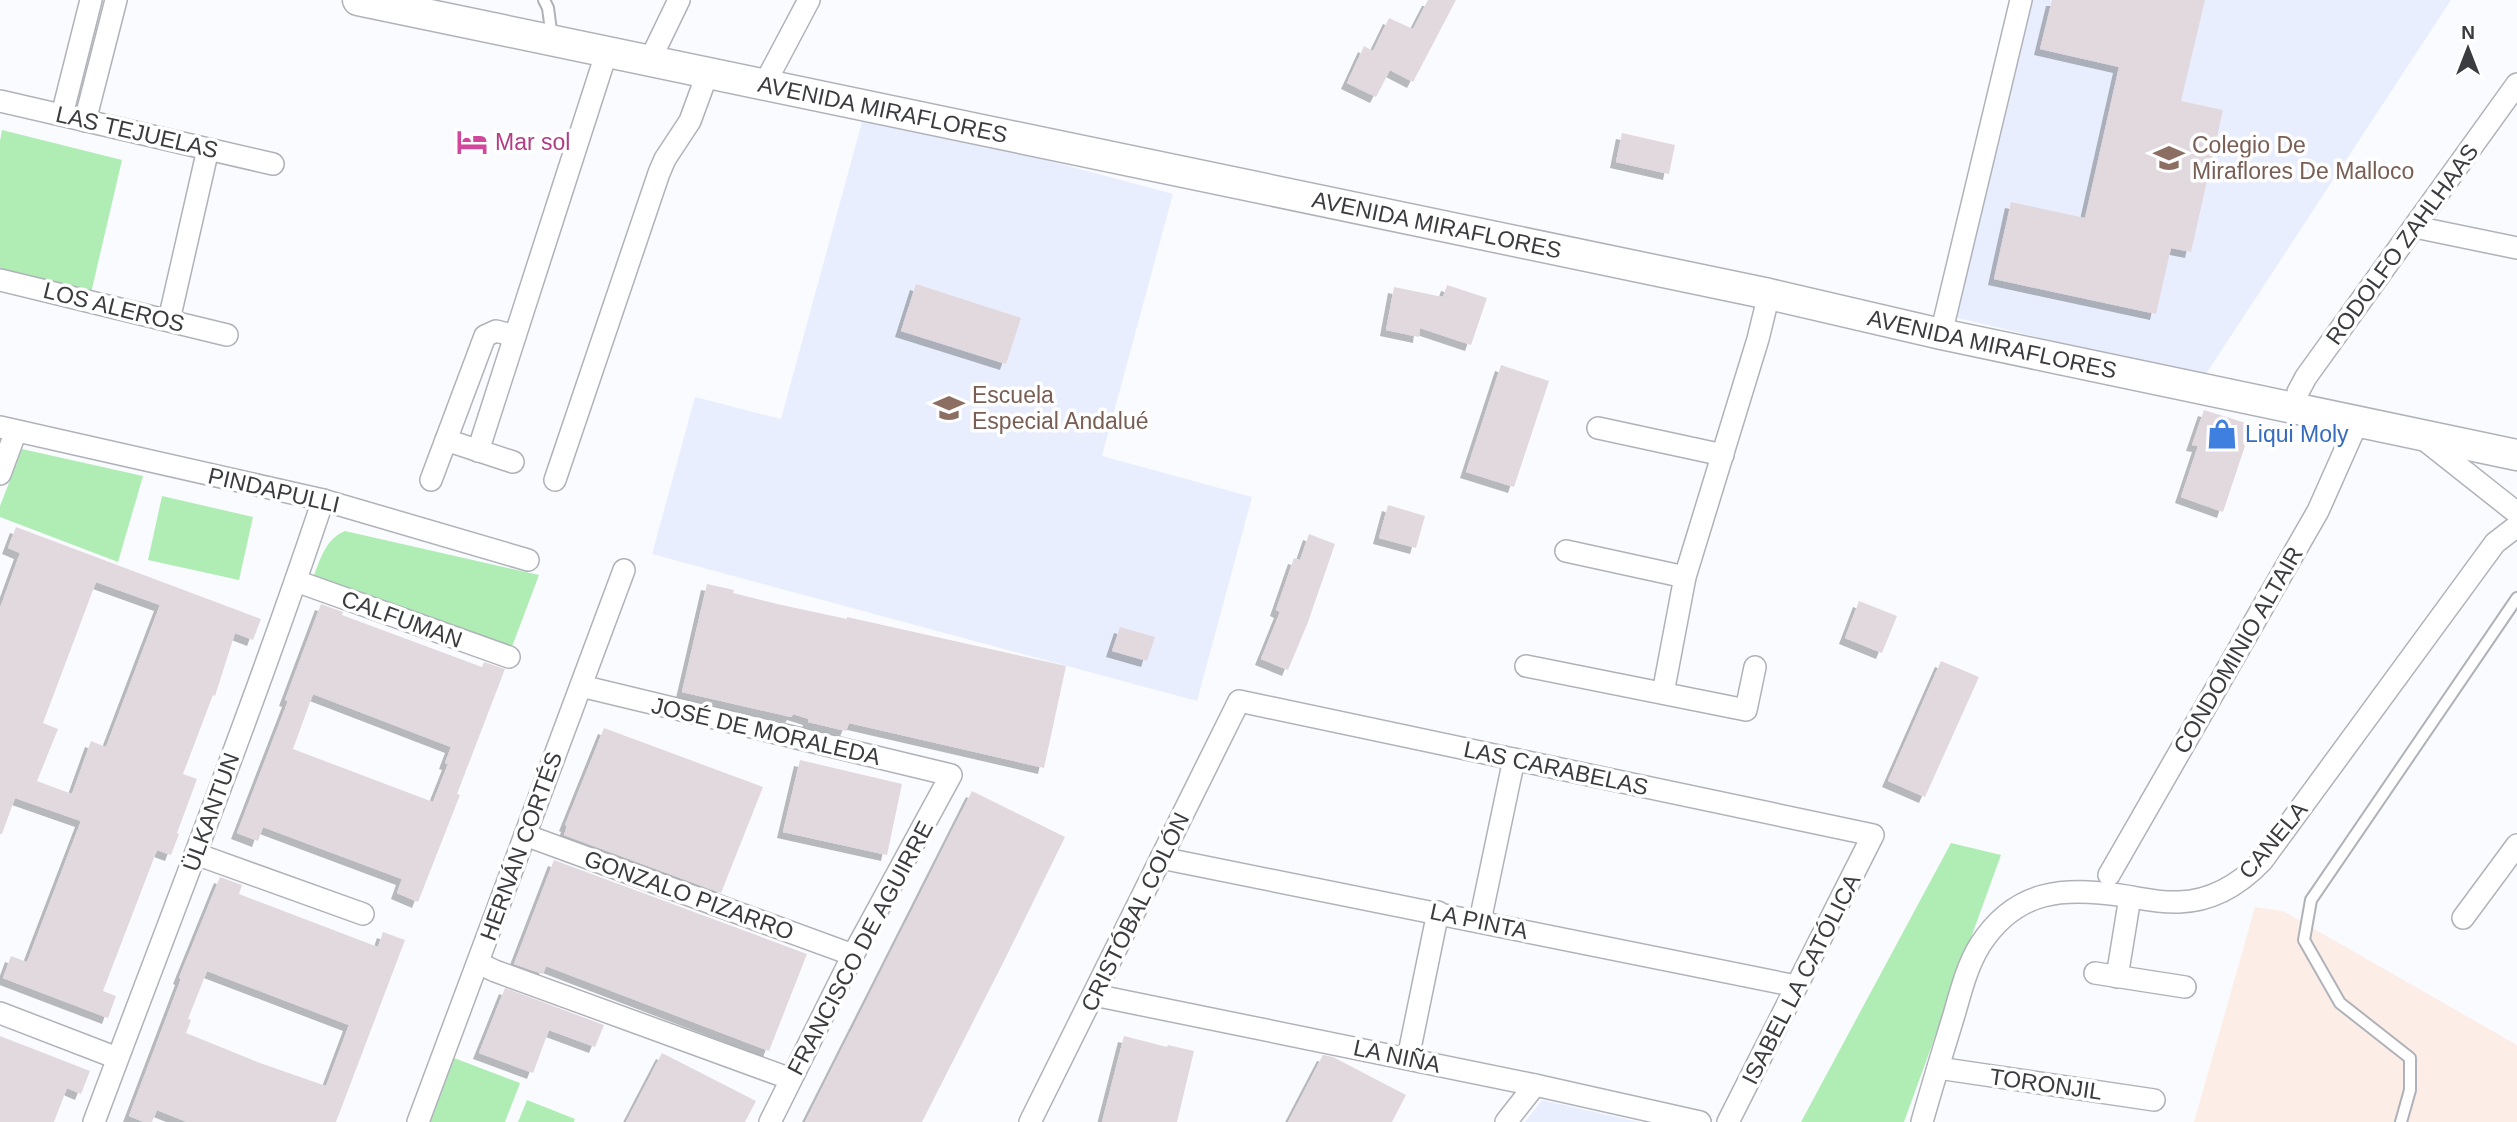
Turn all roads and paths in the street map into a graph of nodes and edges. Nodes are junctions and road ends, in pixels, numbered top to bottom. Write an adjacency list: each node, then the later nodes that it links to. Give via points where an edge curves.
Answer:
1 (91, 0): 16 (street)
2 (116, 0): 17 (street)
3 (358, 0): 8 (main road, AVENIDA MIRAFLORES)
4 (544, 0): 9 (lane)
5 (679, 0): 11 (street)
6 (809, 0): 14 (street)
7 (2021, 0): 25 (street)
8 (411, 5): 9 (main road, AVENIDA MIRAFLORES)
9 (552, 40): 10 (main road, AVENIDA MIRAFLORES)
10 (607, 51): 11 (main road, AVENIDA MIRAFLORES); 27 (street)
11 (650, 60): 12 (main road, AVENIDA MIRAFLORES)
12 (708, 72): 14 (main road, AVENIDA MIRAFLORES); 40 (street, via 690,121 659,173)
13 (2517, 84): 20 (street, RODOLFO ZAHLHAAS)
14 (764, 85): 23 (main road, AVENIDA MIRAFLORES)
15 (0, 101): 16 (street, LAS TEJUELAS)
16 (62, 115): 17 (street, LAS TEJUELAS)
17 (85, 121): 18 (street, LAS TEJUELAS)
18 (208, 149): 19 (street, LAS TEJUELAS); 24 (street)
19 (273, 164)
20 (2415, 227): 21 (street); 28 (street, RODOLFO ZAHLHAAS, via 2306,377)
21 (2517, 248)
22 (0, 280): 24 (street, LOS ALEROS)
23 (1769, 294): 25 (main road, AVENIDA MIRAFLORES); 35 (street)
24 (169, 320): 26 (street, LOS ALEROS)
25 (1941, 334): 28 (main road, AVENIDA MIRAFLORES)
26 (227, 335)
27 (515, 335): 33 (street, via 496,331 485,336); 34 (street)
28 (2295, 408): 29 (main road, AVENIDA MIRAFLORES)
29 (2358, 421): 32 (main road, AVENIDA MIRAFLORES); 63 (street, CONDOMINIO ALTAIR, via 2318,511)
30 (1598, 428): 35 (street)
31 (8, 429): 38 (street); 41 (street, PINDAPULLI)
32 (2417, 433): 36 (main road, AVENIDA MIRAFLORES); 42 (street)
33 (446, 439): 34 (street); 39 (street)
34 (478, 451): 37 (street)
35 (1723, 455): 47 (street)
36 (2517, 455)
37 (513, 462)
38 (0, 474)
39 (431, 480)
40 (555, 480)
41 (323, 500): 45 (street, PINDAPULLI); 48 (street, ÜLKANTUN)
42 (2517, 513)
43 (2517, 526): 64 (street, CANELA, via 2495,544 2249,874 2199,900 2161,902)
44 (1566, 551): 47 (street)
45 (528, 560)
46 (624, 570): 53 (street, HERNÁN CORTÉS)
47 (1685, 577): 54 (street)
48 (296, 581): 50 (street, CALFUMAN); 61 (street, ÜLKANTUN)
49 (2517, 598): 91 (lane, via 2311,900 2304,940 2340,1003 2410,1058 2410,1090)
50 (509, 657)
51 (1526, 666): 54 (street)
52 (1755, 667): 54 (street, via 1746,710)
53 (580, 686): 57 (street, JOSÉ DE MORALEDA); 58 (street, HERNÁN CORTÉS)
54 (1663, 693)
55 (1239, 701): 56 (street, LAS CARABELAS); 62 (street, CRISTÓBAL COLÓN)
56 (1514, 759): 59 (street, LAS CARABELAS); 68 (street)
57 (951, 775): 69 (street, FRANCISCO DE AGUIRRE)
58 (525, 835): 69 (street, GONZALO PIZARRO); 70 (street, HERNÁN CORTÉS)
59 (1873, 835): 73 (street, ISABEL LA CATÓLICA)
60 (2517, 845): 67 (street)
61 (196, 854): 66 (street); 77 (street, ÜLKANTUN)
62 (1161, 858): 65 (street, LA PINTA); 75 (street, CRISTÓBAL COLÓN)
63 (2109, 875)
64 (2130, 897): 72 (street); 79 (street, CANELA, via 2085,890 2057,892 2031,900 2000,921 1972,961)
65 (1438, 912): 68 (street, LA PINTA); 78 (street)
66 (363, 914)
67 (2463, 918)
68 (1480, 921): 73 (street, LA PINTA)
69 (853, 955): 80 (street, FRANCISCO DE AGUIRRE)
70 (478, 962): 80 (street); 84 (street, HERNÁN CORTÉS)
71 (2095, 973): 72 (street)
72 (2117, 977): 74 (street)
73 (1796, 986): 89 (street, ISABEL LA CATÓLICA)
74 (2185, 987)
75 (1094, 995): 78 (street, LA NIÑA); 86 (street, CRISTÓBAL COLÓN)
76 (0, 1013): 77 (street)
77 (117, 1058): 83 (street, ÜLKANTUN)
78 (1408, 1058): 81 (street, LA NIÑA)
79 (1938, 1068): 82 (street, TORONJIL); 90 (street, CANELA)
80 (792, 1079): 85 (street, FRANCISCO DE AGUIRRE)
81 (1535, 1085): 87 (street); 88 (street, LA NIÑA)
82 (2154, 1100)
83 (94, 1122)
84 (418, 1122)
85 (770, 1122)
86 (1030, 1122)
87 (1506, 1122)
88 (1700, 1122)
89 (1728, 1122)
90 (1922, 1122)
91 (2400, 1122)

